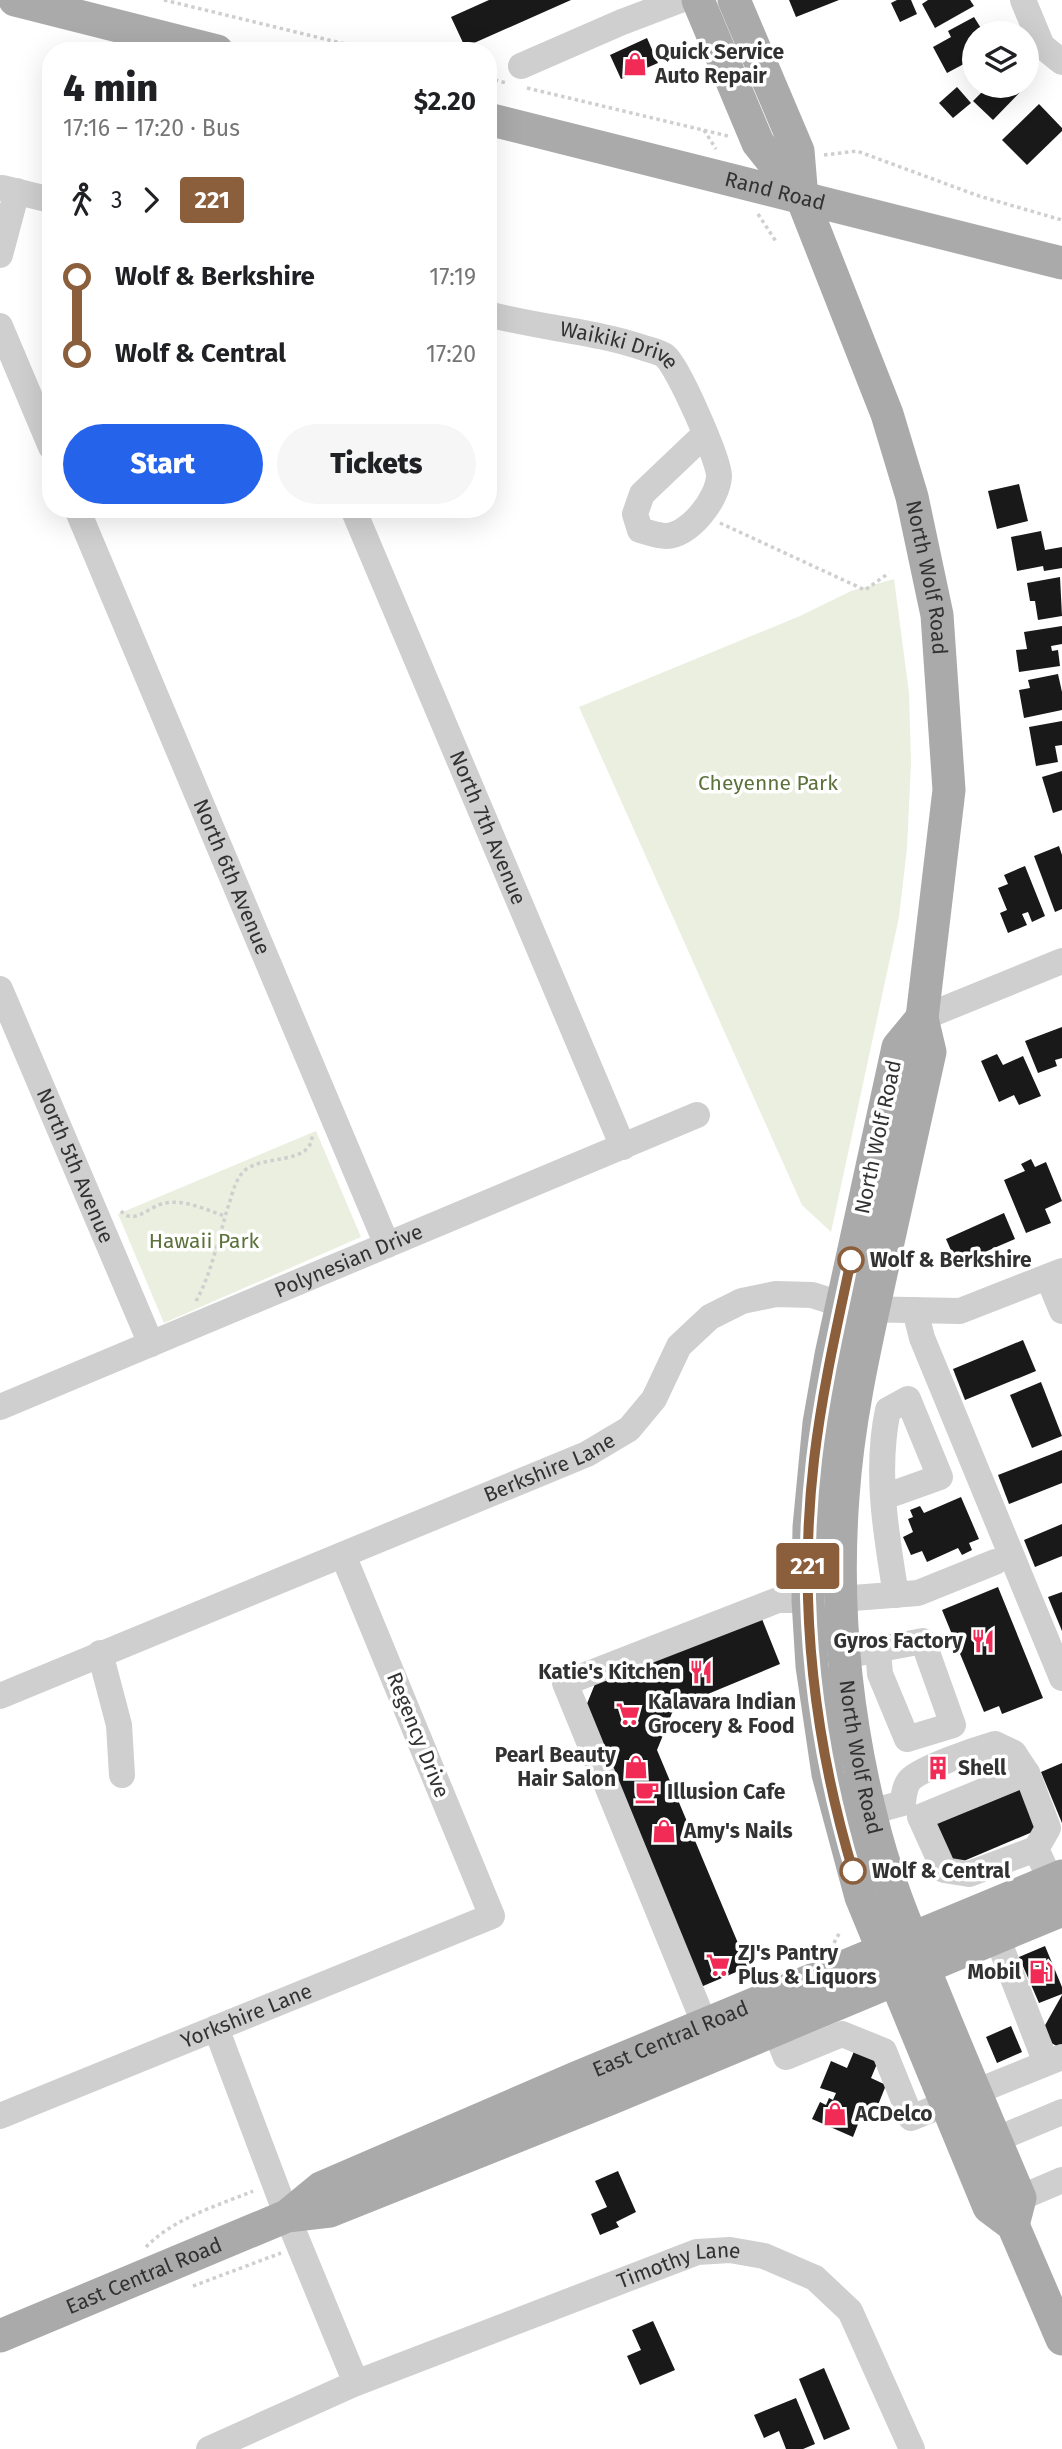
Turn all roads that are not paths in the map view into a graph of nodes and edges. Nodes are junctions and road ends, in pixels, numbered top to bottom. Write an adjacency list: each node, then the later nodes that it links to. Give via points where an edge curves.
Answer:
1 (15, 0): 6 (main road)
2 (680, 0): 8 (street)
3 (698, 0): 12 (main road, North Wolf Road, via 758,143)
4 (734, 0): 12 (main road, North Wolf Road, via 798,151)
5 (1023, 0): 7 (street, via 1042,46)
6 (181, 42)
7 (1062, 62)
8 (521, 66)
9 (497, 121): 12 (main road, Rand Road)
10 (8, 189): 11 (street); 13 (street)
11 (42, 198)
12 (802, 198): 14 (main road, Rand Road); 23 (main road, North Wolf Road, via 887,414 912,497 937,615 948,790)
13 (0, 255)
14 (1062, 263)
15 (497, 316): 18 (street, Waikiki Drive, via 613,338 664,355 689,393)
16 (0, 326): 17 (street)
17 (42, 426)
18 (705, 434): 18 (street, Waikiki Drive, via 642,494 635,514 640,530 666,536 689,527 714,498 719,474)
19 (81, 518): 26 (street, North 6th Avenue)
20 (357, 518): 25 (street, North 7th Avenue)
21 (1062, 961): 23 (street)
22 (0, 989): 31 (street, North 5th Avenue)
23 (922, 1018): 28 (main road, North Wolf Road, via 930,1052)
24 (697, 1115): 25 (street, Polynesian Drive)
25 (623, 1147): 26 (street, Polynesian Drive)
26 (387, 1245): 31 (street, Polynesian Drive)
27 (1055, 1274): 29 (street, Berkshire Lane, via 960,1311); 30 (street)
28 (858, 1307): 29 (street, Berkshire Lane); 33 (main road, North Wolf Road); 36 (street, Berkshire Lane, via 812,1295 776,1294 731,1306 710,1317 680,1346 654,1399 629,1429 587,1454); 39 (main road, North Wolf Road, via 824,1389 814,1458 808,1527)
29 (915, 1310): 43 (street, via 922,1338)
30 (1062, 1311)
31 (151, 1344): 32 (street, Polynesian Drive)
32 (0, 1407)
33 (848, 1448): 34 (street); 39 (main road, North Wolf Road, via 840,1537)
34 (884, 1453): 35 (street); 35 (street, via 888,1410 908,1399 940,1477)
35 (884, 1497): 38 (street)
36 (343, 1555): 41 (street, Berkshire Lane); 52 (street, Regency Drive)
37 (995, 1562): 38 (street, via 918,1593)
38 (897, 1595): 39 (street)
39 (824, 1600): 42 (main road, North Wolf Road); 54 (main road, North Wolf Road, via 816,1704 828,1774 861,1897); 55 (street, via 778,1600 565,1683)
40 (878, 1649): 42 (street)
41 (100, 1653): 44 (street, Berkshire Lane); 46 (street, via 119,1725)
42 (843, 1656): 48 (main road, North Wolf Road)
43 (1062, 1678)
44 (0, 1696)
45 (1027, 1773): 47 (street); 47 (street, via 1014,1753 995,1744 967,1752 910,1778 905,1788); 49 (street, via 1048,1828)
46 (122, 1775)
47 (911, 1810): 48 (street); 50 (street, via 944,1870 969,1874)
48 (870, 1812): 54 (main road, North Wolf Road, via 892,1890)
49 (1037, 1849): 50 (street); 51 (street)
50 (979, 1870): 53 (street)
51 (1058, 1903): 53 (main road, East Central Road)
52 (492, 1916): 56 (street, Yorkshire Lane)
53 (995, 1921): 54 (main road, East Central Road); 58 (street)
54 (903, 1959): 55 (main road, East Central Road); 57 (main road, East Central Road); 59 (main road, North Wolf Road)
55 (705, 2025): 65 (main road, East Central Road, via 321,2188)
56 (216, 2028): 61 (street, Yorkshire Lane); 65 (street)
57 (775, 2030): 59 (street, via 786,2057 842,2034 884,2051 911,2118); 65 (main road, East Central Road, via 330,2211)
58 (1054, 2060): 59 (street)
59 (960, 2099): 62 (main road, North Wolf Road); 64 (main road, North Wolf Road, via 989,2207)
60 (1062, 2112): 62 (street)
61 (0, 2116)
62 (995, 2140): 64 (main road, North Wolf Road)
63 (1062, 2180): 64 (street)
64 (1016, 2211): 67 (main road, North Wolf Road)
65 (287, 2216): 66 (main road, East Central Road); 68 (street)
66 (0, 2336)
67 (1062, 2339)
68 (356, 2383): 69 (street, Timothy Lane); 70 (street, Timothy Lane, via 697,2252 730,2250 764,2256 816,2277 850,2311)
69 (209, 2449)
70 (912, 2449)

